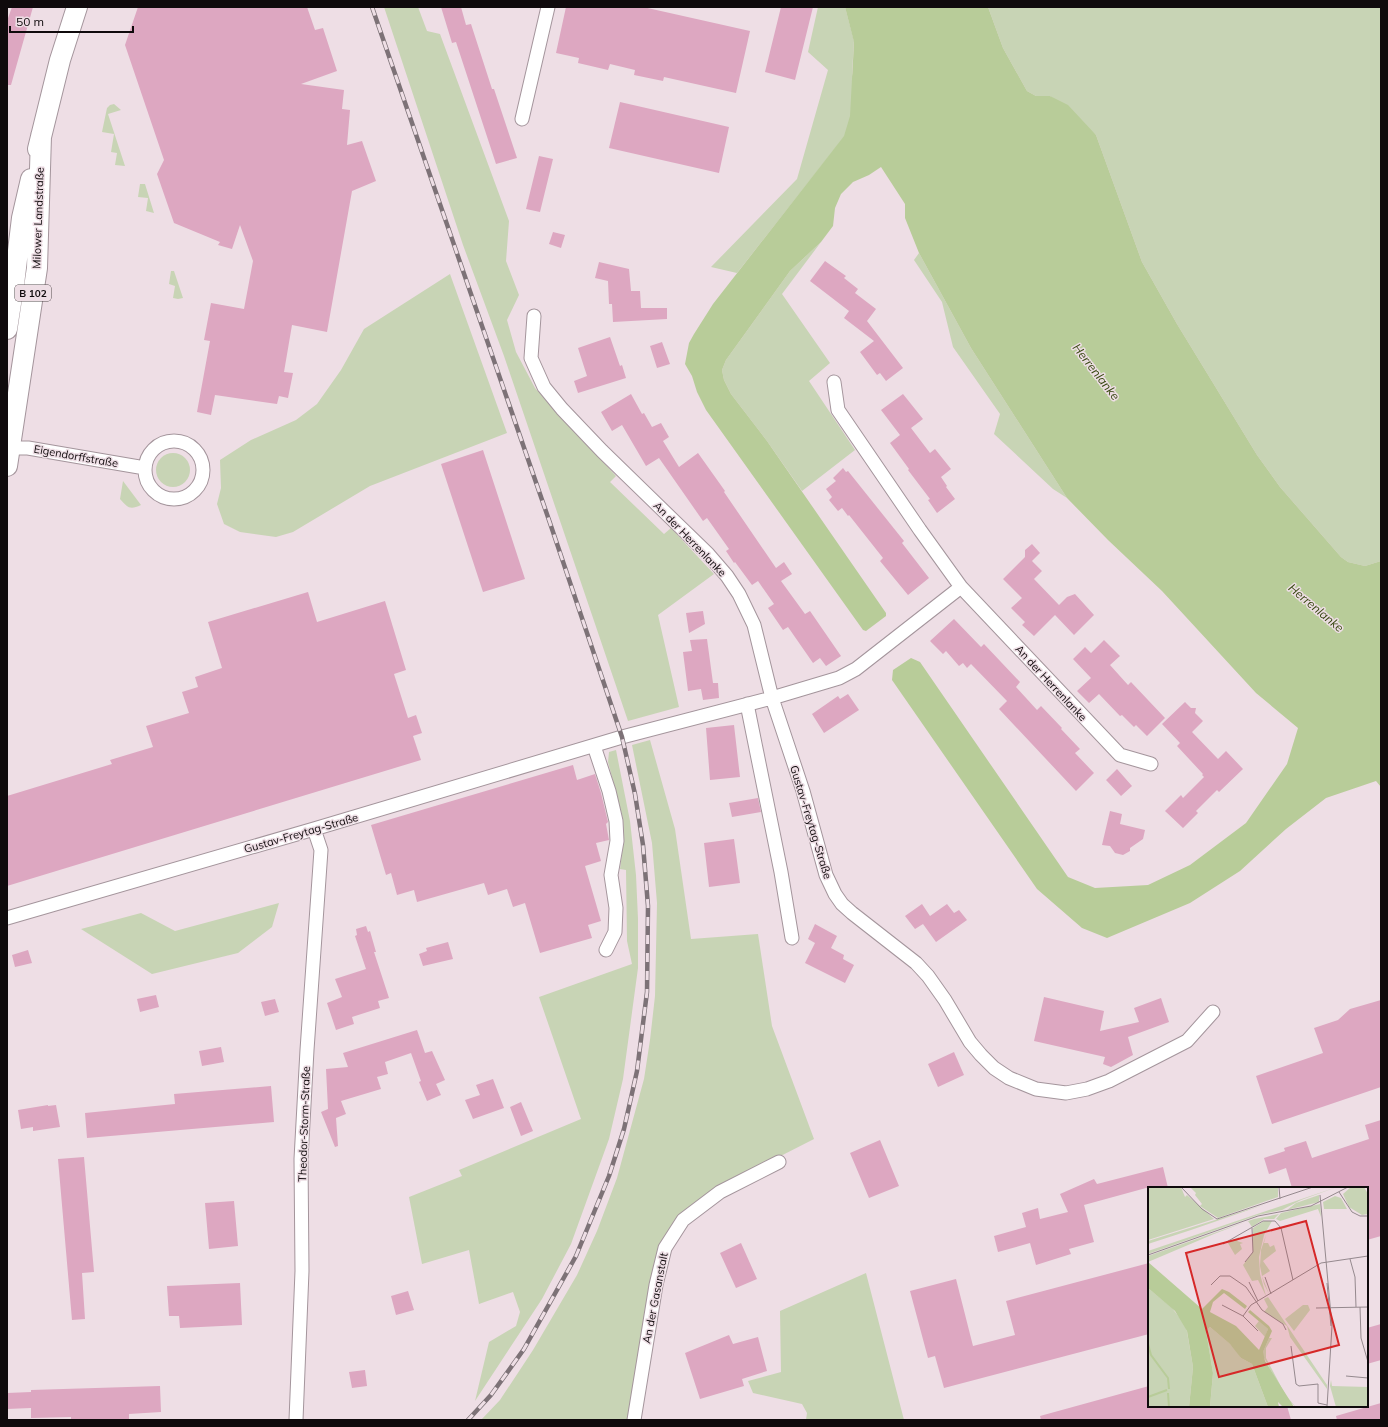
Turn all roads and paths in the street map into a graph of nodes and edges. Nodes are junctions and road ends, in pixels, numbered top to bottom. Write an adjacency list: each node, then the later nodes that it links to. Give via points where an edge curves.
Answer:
1 (78, 7): 4 (main road, Milower Landstraße / B 102, via 60,60)
2 (548, 7): 3 (street)
3 (522, 119)
4 (41, 136): 6 (main road, Milower Landstraße / B 102, via 22,218); 8 (main road, Milower Landstraße / B 102, via 37,268)
5 (534, 316): 11 (street, An der Herrenlanke, via 532,358 544,388 602,451 728,576 740,594 754,625)
6 (7, 329)
7 (834, 382): 10 (street, An der Herrenlanke, via 838,410)
8 (8, 454): 9 (street, Eigendorffstraße, via 28,448)
9 (145, 468): 9 (street, via 150,487 160,496 172,500 184,498 195,491 203,475 202,463 197,452 189,445 178,442 165,442 154,450 149,455)
10 (961, 587): 11 (street, via 856,669 839,678); 14 (street, An der Herrenlanke, via 1120,755)
11 (772, 698): 12 (street, Gustav-Freytag-Straße); 19 (street, Gustav-Freytag-Straße, via 834,894 847,908 916,963 928,976 970,1042 994,1068 1009,1078 1036,1089 1066,1093 1087,1089 1109,1081 1187,1041)
12 (747, 704): 13 (street, Gustav-Freytag-Straße); 17 (street)
13 (594, 746): 15 (street, Gustav-Freytag-Straße); 18 (street, via 616,821 617,841 611,875 616,908 615,932)
14 (1151, 764)
15 (314, 829): 16 (street, Gustav-Freytag-Straße); 21 (street, Theodor-Storm-Straße, via 321,850 301,1159 302,1271)
16 (7, 918)
17 (792, 938)
18 (606, 950)
19 (1213, 1012)
20 (779, 1162): 22 (street, An der Gasanstalt, via 720,1192 683,1220 665,1248 656,1285)
21 (296, 1420)
22 (634, 1420)

